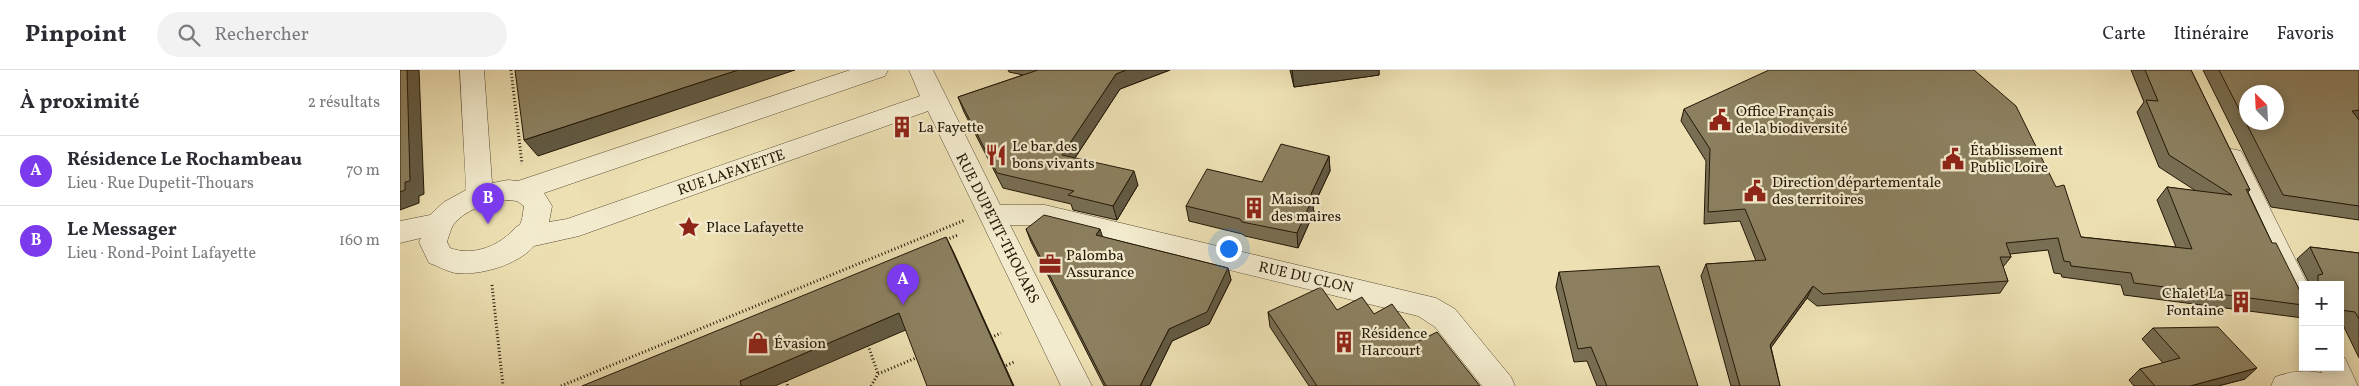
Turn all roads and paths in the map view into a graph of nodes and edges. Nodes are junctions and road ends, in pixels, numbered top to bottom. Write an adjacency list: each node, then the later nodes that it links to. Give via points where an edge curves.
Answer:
1 (472, 70): 8 (street)
2 (511, 70): 7 (path, via 522,158 521,173)
3 (876, 70): 7 (street)
4 (921, 70): 5 (street, RUE DUPETIT-THOUARS)
5 (934, 100): 9 (street, RUE DUPETIT-THOUARS); 12 (street, RUE LAFAYETTE, via 569,229)
6 (2220, 133): 16 (street)
7 (514, 191): 8 (street); 12 (street, via 534,198 539,209)
8 (480, 196): 10 (street, via 458,207)
9 (990, 213): 26 (path); 28 (street, RUE DUPETIT-THOUARS); 29 (street, RUE DU CLON, via 1045,215 1426,306 1445,318)
10 (438, 224): 11 (street); 15 (street, via 432,234 430,251 439,260 459,264)
11 (400, 232)
12 (526, 234): 15 (street, via 512,246)
13 (958, 235): 14 (path)
14 (939, 242)
15 (490, 257): 25 (path, via 492,302)
16 (2299, 295)
17 (1001, 334): 19 (path)
18 (866, 341): 24 (path)
19 (984, 341)
20 (918, 357): 24 (path)
21 (1014, 362): 22 (path)
22 (997, 369)
23 (2336, 371): 32 (street)
24 (878, 374): 27 (path)
25 (503, 386)
26 (561, 386)
27 (871, 386)
28 (1077, 386)
29 (1500, 386)
30 (2286, 386): 31 (street)
31 (2320, 386)
32 (2343, 386)

